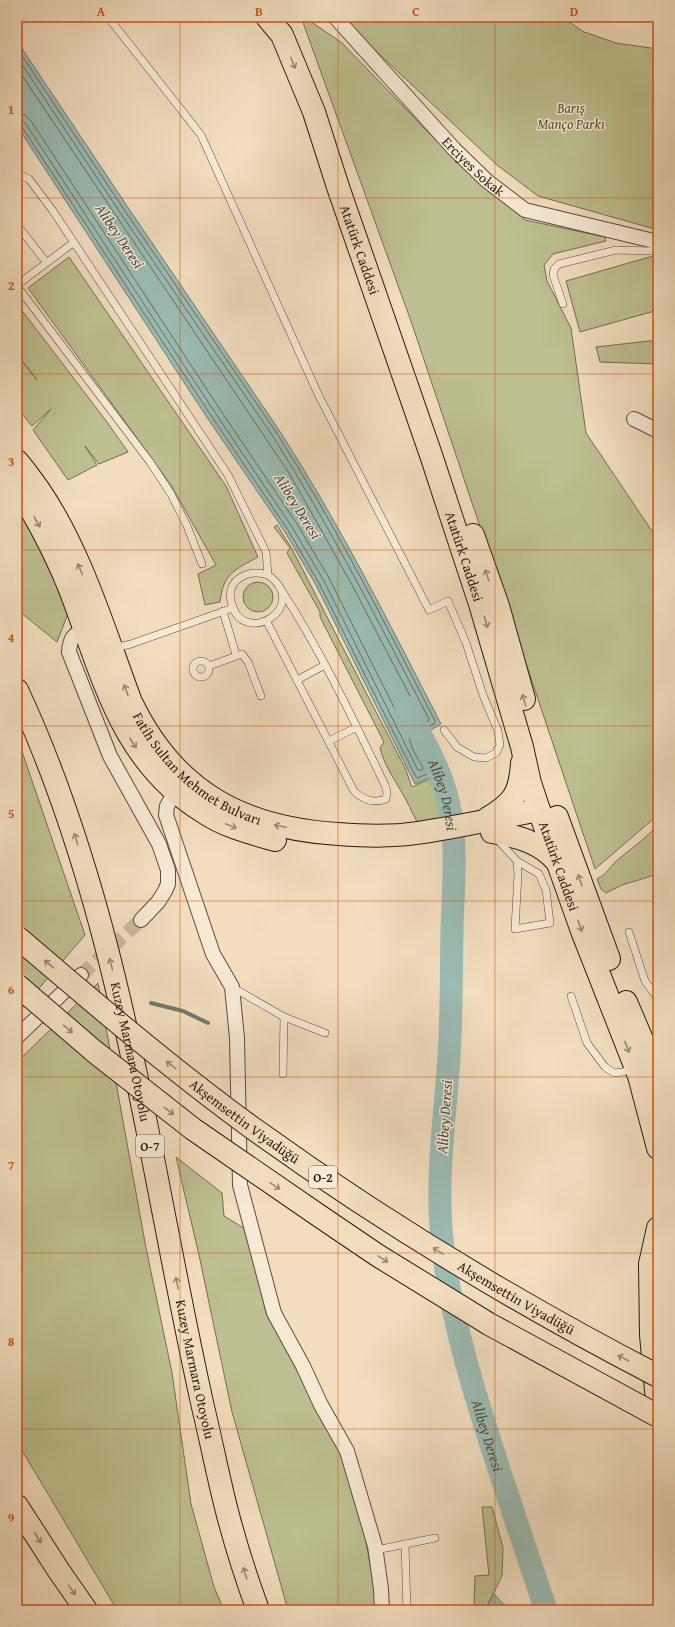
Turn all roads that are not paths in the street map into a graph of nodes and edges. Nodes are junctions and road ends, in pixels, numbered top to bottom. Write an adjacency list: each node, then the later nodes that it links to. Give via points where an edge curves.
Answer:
1 (108, 17): 32 (lane, via 201,135 318,394 429,610 448,601 498,731 500,745 496,753 486,758 474,757 457,747)
2 (267, 17): 34 (main road, Atatürk Caddesi, one-way to 34, via 282,35 314,112 480,604)
3 (287, 17): 36 (main road, Atatürk Caddesi, one-way to 3, via 498,606 314,75)
4 (335, 17): 7 (street, Erciyes Sokak, via 454,149 487,181 525,210)
5 (17, 173): 8 (lane, via 29,179)
6 (17, 225): 10 (lane)
7 (658, 242)
8 (74, 243): 10 (lane); 18 (lane, via 228,475 266,552)
9 (658, 248): 12 (lane, via 651,251 616,250 559,264 553,275)
10 (46, 262): 11 (lane)
11 (17, 286): 17 (lane, via 150,462 171,494)
12 (563, 304)
13 (634, 419): 14 (street)
14 (658, 431)
15 (17, 461): 23 (main road, Fatih Sultan Mehmet Bulvarı, one-way to 15, via 81,570 60,525 39,490)
16 (17, 488): 23 (main road, Fatih Sultan Mehmet Bulvarı, one-way to 23)
17 (202, 564)
18 (268, 574): 19 (lane); 20 (lane, via 250,572 239,579 232,590)
19 (280, 587): 22 (lane, via 282,603 279,611); 26 (lane)
20 (232, 608): 21 (lane); 22 (lane, via 247,622)
21 (223, 611): 24 (lane); 25 (lane)
22 (267, 622): 28 (lane)
23 (93, 626): 24 (main road, Fatih Sultan Mehmet Bulvarı); 42 (street, via 73,635 69,652 110,756 158,844 168,870)
24 (102, 652): 35 (main road, Fatih Sultan Mehmet Bulvarı, one-way to 35, via 118,715 141,755); 38 (main road, Fatih Sultan Mehmet Bulvarı, one-way to 24, via 294,830 239,813 215,800 171,765 141,722)
25 (236, 655): 27 (lane); 30 (lane, via 242,654 248,662)
26 (325, 665): 28 (lane); 31 (lane)
27 (209, 666)
28 (297, 680): 33 (lane)
29 (17, 690): 68 (main road, Kuzey Marmara Otoyolu / O-7, one-way to 29, via 229,1519 187,1335 122,1012 98,911 51,767)
30 (261, 696)
31 (357, 727): 33 (lane); 33 (lane, via 385,786 386,799 367,801 354,791)
32 (444, 730)
33 (329, 741)
34 (522, 748): 36 (main road, Atatürk Caddesi, via 530,783); 37 (main road, via 520,779 515,795)
35 (175, 792): 38 (main road, Fatih Sultan Mehmet Bulvarı, one-way to 38, via 205,814 225,824 283,842 337,848 377,848); 41 (street, via 167,806 166,815)
36 (546, 813): 37 (main road, Fatih Sultan Mehmet Bulvarı); 39 (main road, Atatürk Caddesi)
37 (483, 826): 38 (main road, Fatih Sultan Mehmet Bulvarı); 39 (main road, via 533,843); 40 (lane)
38 (419, 839)
39 (565, 860): 52 (main road, Atatürk Caddesi, one-way to 39, via 592,915); 56 (main road, Atatürk Caddesi, one-way to 56, via 582,931)
40 (517, 861): 40 (lane, via 539,874 546,890 550,923 515,929)
41 (188, 881): 42 (street, via 177,886); 48 (street, via 213,954)
42 (168, 884): 43 (street, via 158,902)
43 (141, 920)
44 (629, 932): 50 (lane, via 645,981)
45 (17, 937): 61 (main road, Akşemsettin Viyadüğü / O-2, one-way to 45, bridge, via 484,1280 326,1179 202,1090)
46 (82, 975): 54 (street)
47 (17, 985): 62 (main road, O-2, one-way to 62, bridge, via 186,1124 318,1215 489,1324)
48 (232, 987): 51 (lane); 66 (street, via 237,1038 240,1185 274,1313 347,1451)
49 (571, 996): 56 (lane, via 587,1043 605,1067 614,1073)
50 (658, 999)
51 (284, 1017): 53 (lane); 57 (lane)
52 (634, 1021): 55 (main road); 58 (main road, Atatürk Caddesi, via 652,1063)
53 (325, 1033)
54 (17, 1037)
55 (658, 1041)
56 (635, 1067): 58 (main road, Atatürk Caddesi)
57 (283, 1074)
58 (653, 1093): 59 (main road)
59 (658, 1148)
60 (658, 1228): 62 (main road, via 650,1264 651,1335)
61 (658, 1376)
62 (658, 1415)
63 (17, 1506): 67 (main road, one-way to 67)
64 (435, 1538): 65 (lane)
65 (405, 1544): 66 (lane); 70 (lane)
66 (376, 1550): 69 (street)
67 (86, 1610)
68 (258, 1610)
69 (382, 1610)
70 (407, 1610)

